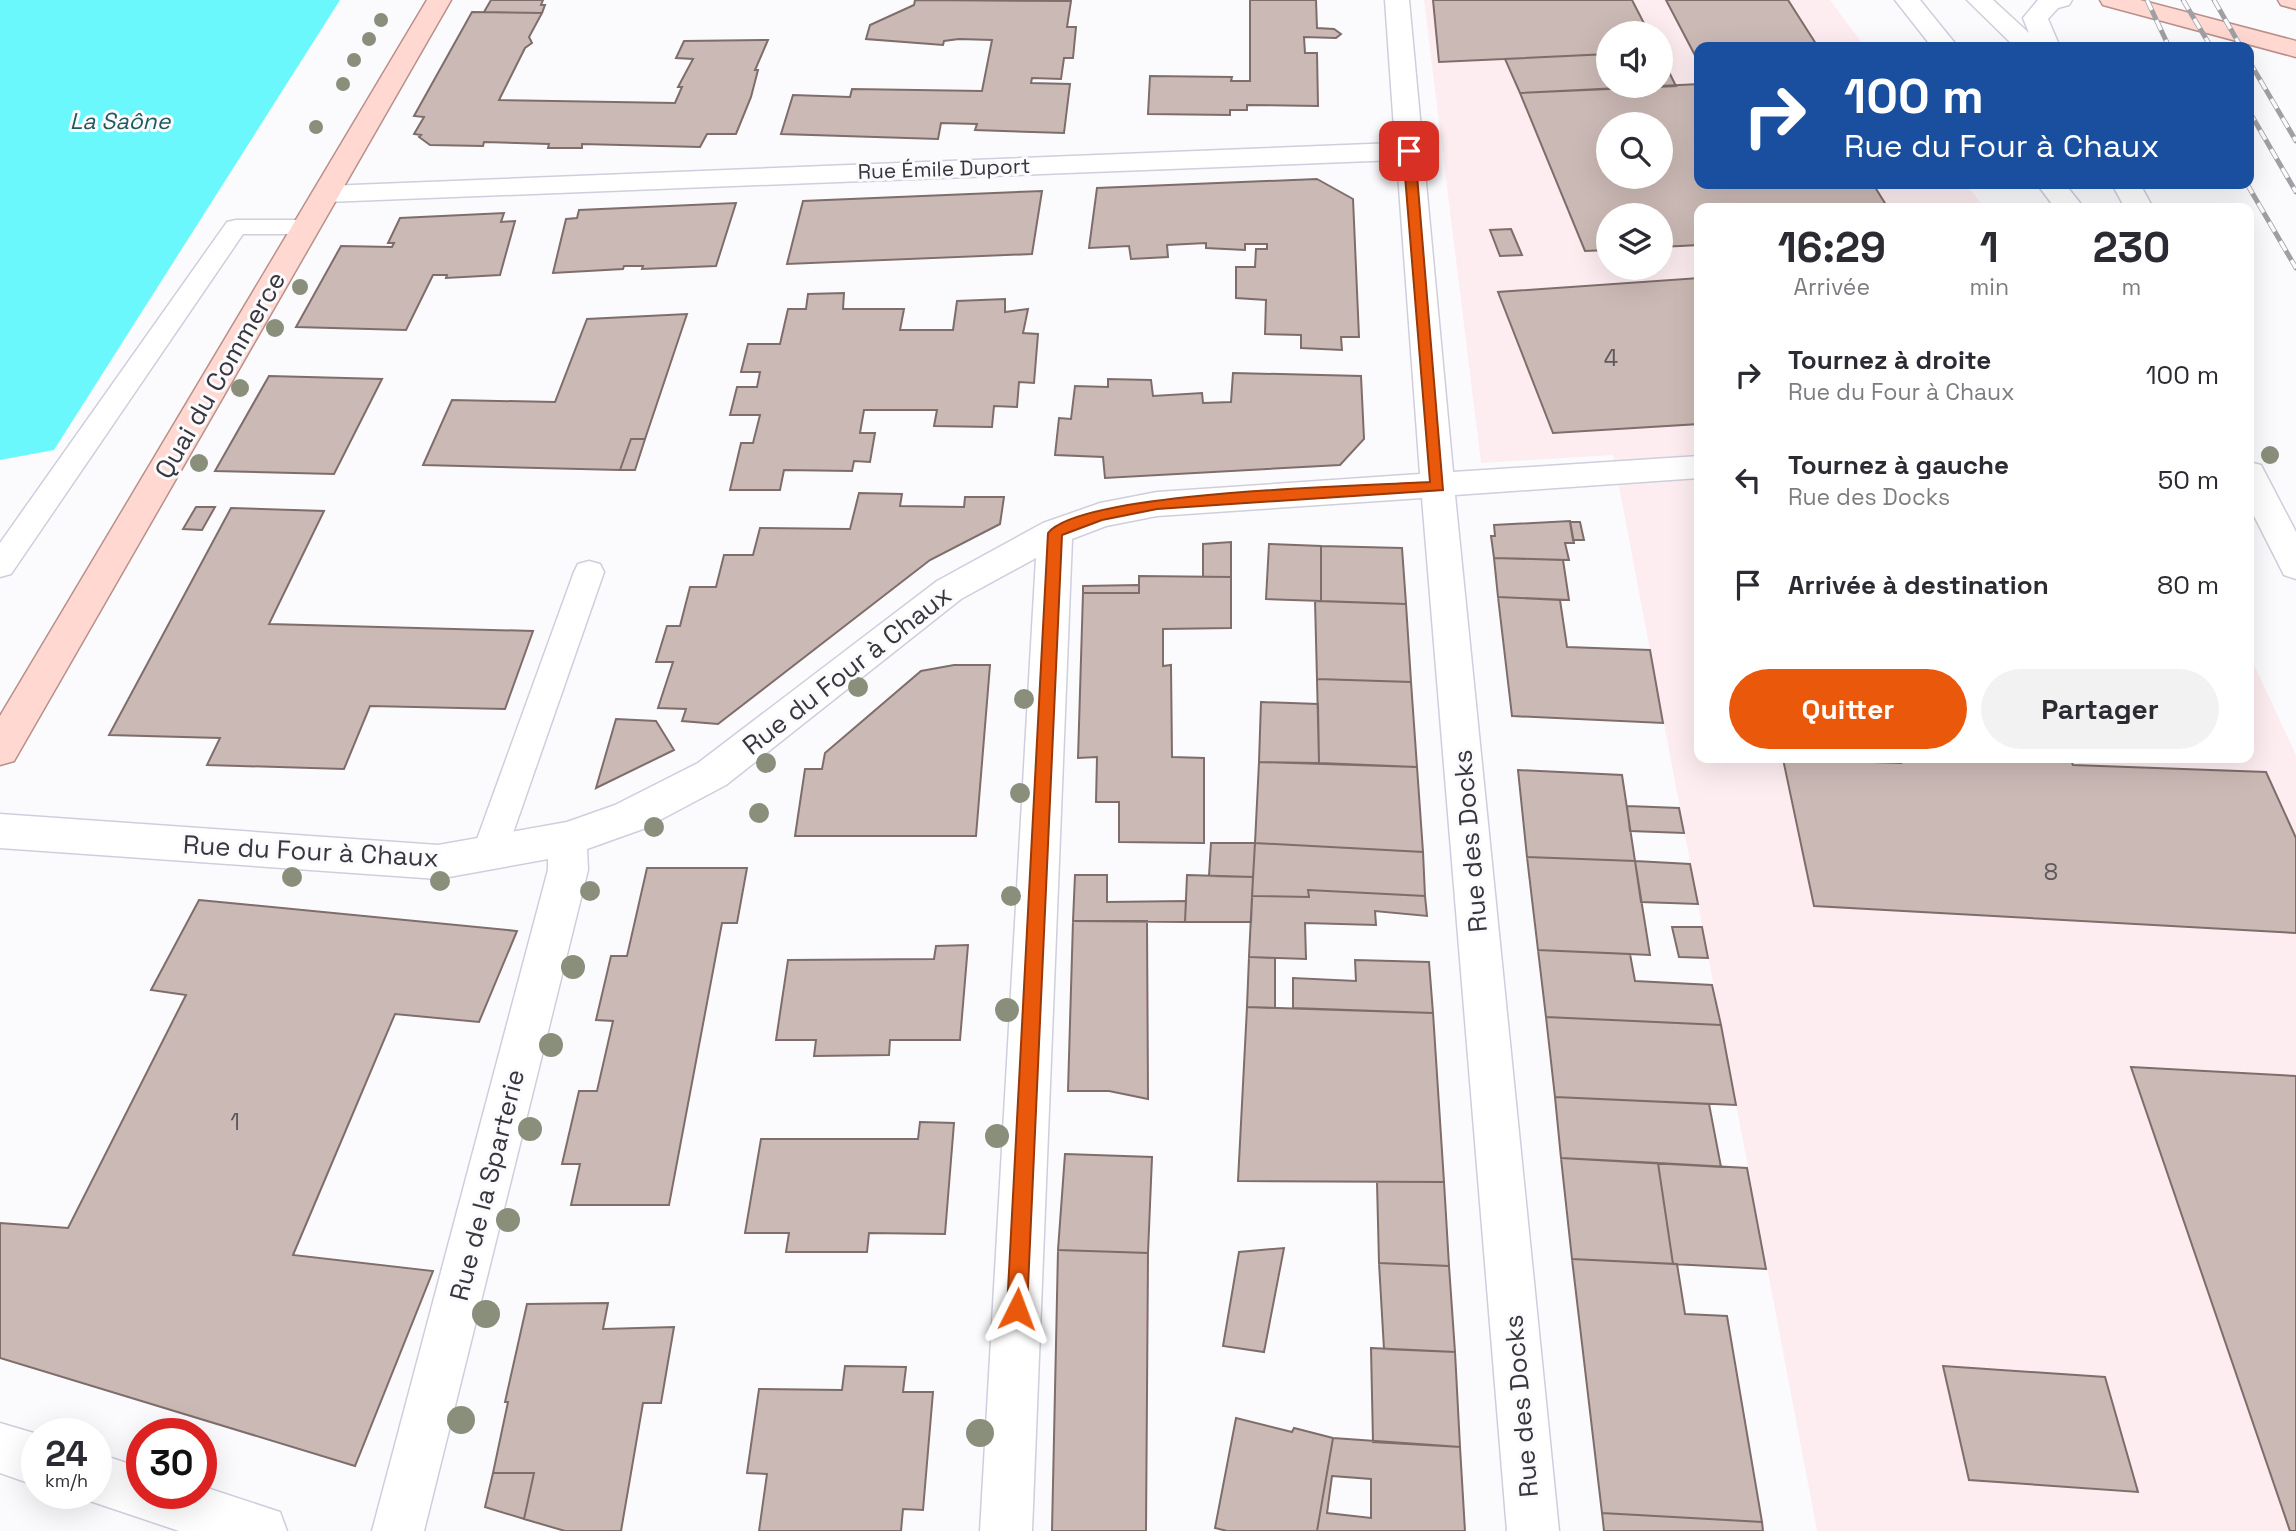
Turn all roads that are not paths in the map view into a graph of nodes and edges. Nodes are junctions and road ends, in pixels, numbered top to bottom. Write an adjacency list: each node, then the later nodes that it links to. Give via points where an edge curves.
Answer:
1 (439, 0): 15 (main road, Quai du Commerce)
2 (1397, 0): 13 (street)
3 (1907, 0): 9 (street)
4 (1979, 0): 10 (street)
5 (2060, 0): 11 (street, via 2050,2 2035,18)
6 (2112, 0): 12 (main road)
7 (2290, 0): 8 (main road)
8 (2296, 2)
9 (1941, 42)
10 (2024, 42)
11 (2045, 42)
12 (2296, 49)
13 (1409, 151): 15 (street, Rue Émile Duport); 20 (street, Rue des Docks)
14 (2055, 189): 16 (street)
15 (327, 194): 17 (main road, Quai du Commerce)
16 (2066, 203)
17 (307, 226): 22 (lane, via 236,227); 25 (main road, Quai du Commerce)
18 (1694, 467): 20 (street, Rue du Four à Chaux)
19 (2254, 483): 23 (street)
20 (1438, 487): 21 (street, Rue du Four à Chaux, via 1157,504 1100,515); 35 (street, Rue des Docks)
21 (1055, 533): 27 (street, Rue du Four à Chaux, via 948,590 712,774 629,817); 34 (street)
22 (0, 566)
23 (2296, 566)
24 (589, 572): 28 (lane)
25 (0, 750)
26 (0, 831): 28 (street, Rue du Four à Chaux, via 438,862)
27 (567, 839): 28 (street, Rue du Four à Chaux); 33 (street, Rue de la Sparterie, via 568,870)
28 (489, 853)
29 (0, 1448): 30 (street)
30 (21, 1455)
31 (112, 1484): 32 (street)
32 (261, 1531)
33 (398, 1531)
34 (1006, 1531)
35 (1533, 1531)

